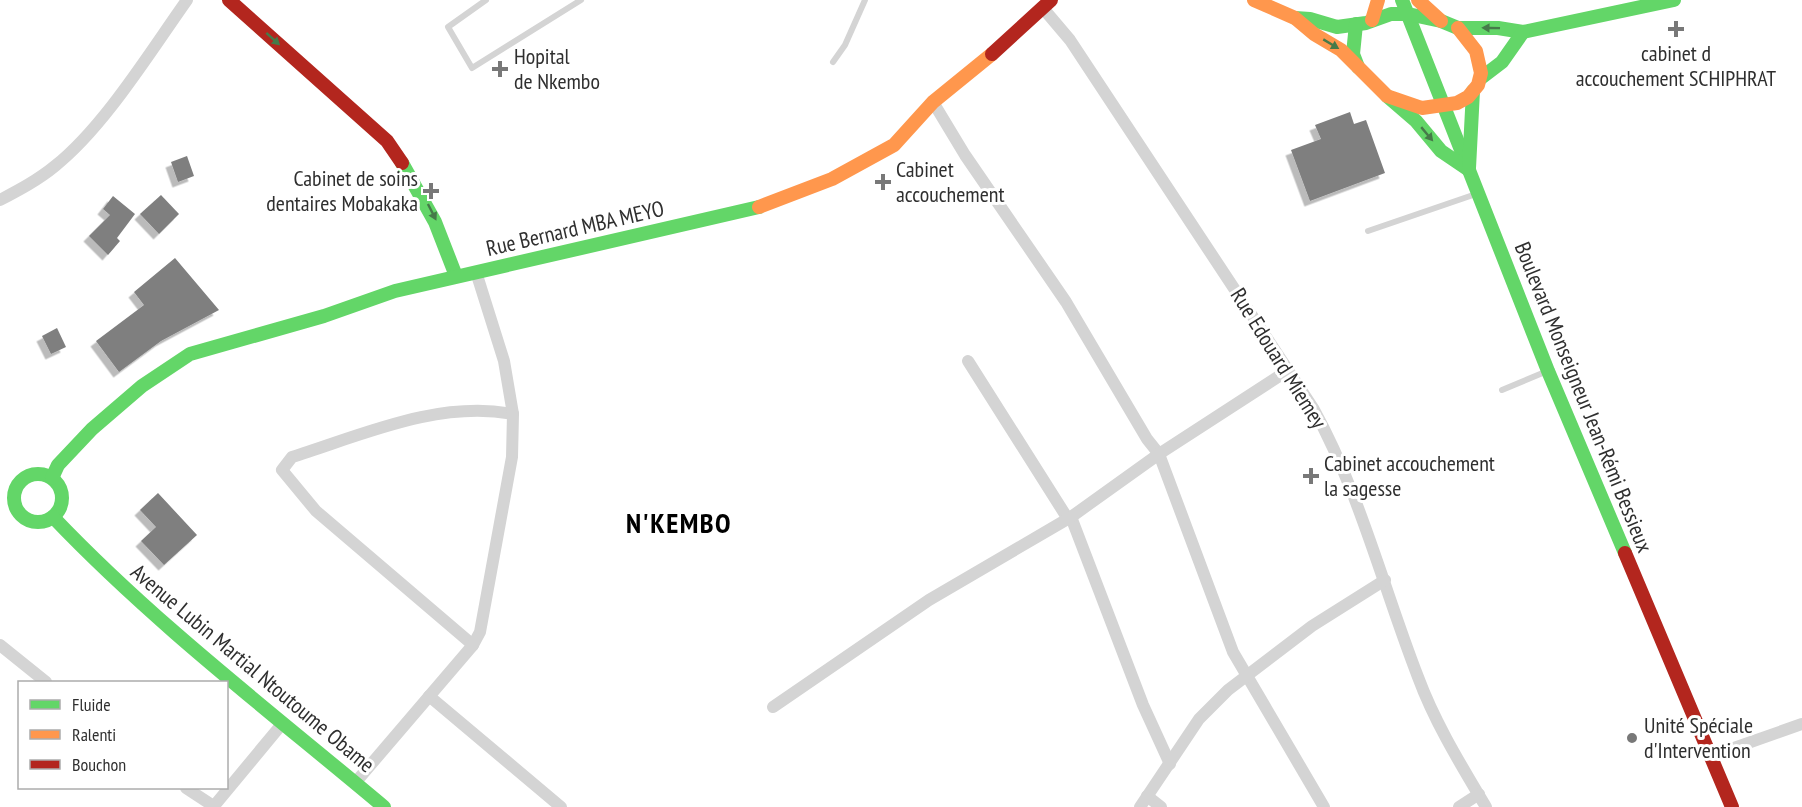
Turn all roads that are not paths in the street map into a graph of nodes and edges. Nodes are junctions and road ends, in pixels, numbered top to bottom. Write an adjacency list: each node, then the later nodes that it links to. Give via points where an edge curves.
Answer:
1 (187, 0): 27 (street, via 76,148 39,179)
2 (229, 0): 30 (main road, one-way to 30, via 387,141 435,218)
3 (486, 0): 4 (lane, via 448,27 472,68)
4 (579, 0)
5 (865, 0): 19 (lane)
6 (1254, 0): 13 (main road)
7 (1378, 0): 14 (main road)
8 (1402, 0): 12 (main road, Boulevard Monseigneur Jean-Rémi Bessieux)
9 (1418, 0): 15 (main road)
10 (1674, 0): 18 (main road)
11 (1042, 2): 23 (main road, Rue Bernard MBA MEYO, via 990,56); 32 (street, Rue Edouard Miemey)
12 (1408, 14): 14 (main road); 15 (main road); 24 (main road, Boulevard Monseigneur Jean-Rémi Bessieux)
13 (1295, 18): 16 (main road, via 1337,27); 20 (main road, one-way to 20, via 1341,50)
14 (1372, 20): 16 (main road)
15 (1441, 21): 17 (main road)
16 (1356, 24): 20 (main road, via 1353,54)
17 (1458, 28): 18 (main road, one-way to 17); 21 (main road, via 1476,51)
18 (1522, 32): 21 (main road, via 1502,62)
19 (833, 62)
20 (1364, 75): 22 (main road)
21 (1477, 85): 24 (main road, via 1457,104); 25 (main road)
22 (1387, 96): 24 (main road, via 1414,106); 25 (main road, one-way to 25, via 1441,151)
23 (933, 102): 29 (main road, Rue Bernard MBA MEYO, via 894,145 790,198 731,215); 36 (street, via 1066,302)
24 (1442, 107): 25 (main road, Boulevard Monseigneur Jean-Rémi Bessieux)
25 (1469, 170): 26 (main road, Boulevard Monseigneur Jean-Rémi Bessieux)
26 (1478, 194): 28 (lane); 33 (main road, Boulevard Monseigneur Jean-Rémi Bessieux)
27 (0, 200)
28 (1368, 231)
29 (476, 272): 30 (main road, Rue Bernard MBA MEYO); 35 (street, via 504,360)
30 (456, 276): 37 (main road, Rue Bernard MBA MEYO, via 190,354 142,386 77,443 57,465)
31 (968, 361): 40 (street)
32 (1287, 371): 36 (street); 41 (street, Rue Edouard Miemey, via 1335,448)
33 (1548, 371): 34 (lane); 50 (main road, Boulevard Monseigneur Jean-Rémi Bessieux)
34 (1502, 390)
35 (513, 414): 43 (street, via 512,457 504,507 485,613); 43 (street, via 470,410 431,415 292,458 282,470 316,511)
36 (1159, 454): 40 (street); 44 (street, via 1233,652)
37 (52, 478): 38 (main road, via 39,474 26,477); 39 (main road, via 62,500)
38 (7, 499): 39 (main road, via 26,519 40,522)
39 (53, 516): 48 (main road, Avenue Lubin Martial Ntoutoume Obame, via 75,543)
40 (1070, 518): 47 (street, via 929,600); 51 (street)
41 (1385, 580): 44 (street, via 1312,626); 54 (street, Rue Edouard Miemey, via 1418,680)
42 (0, 645): 45 (street)
43 (473, 645): 46 (street)
44 (1247, 676): 51 (street, via 1199,719); 61 (street)
45 (45, 681)
46 (429, 696): 52 (street); 58 (street)
47 (773, 707)
48 (282, 724): 52 (main road, Avenue Lubin Martial Ntoutoume Obame); 56 (street)
49 (1802, 724): 50 (street)
50 (1711, 756): 64 (main road, Boulevard Monseigneur Jean-Rémi Bessieux)
51 (1170, 764): 55 (street)
52 (355, 783): 57 (main road, Avenue Lubin Martial Ntoutoume Obame)
53 (187, 789): 56 (street)
54 (1479, 794): 62 (street); 63 (street, Rue Edouard Miemey)
55 (1147, 796): 59 (street); 60 (street)
56 (214, 807)
57 (384, 807)
58 (561, 807)
59 (1140, 807)
60 (1161, 807)
61 (1324, 807)
62 (1459, 807)
63 (1486, 807)
64 (1732, 807)

